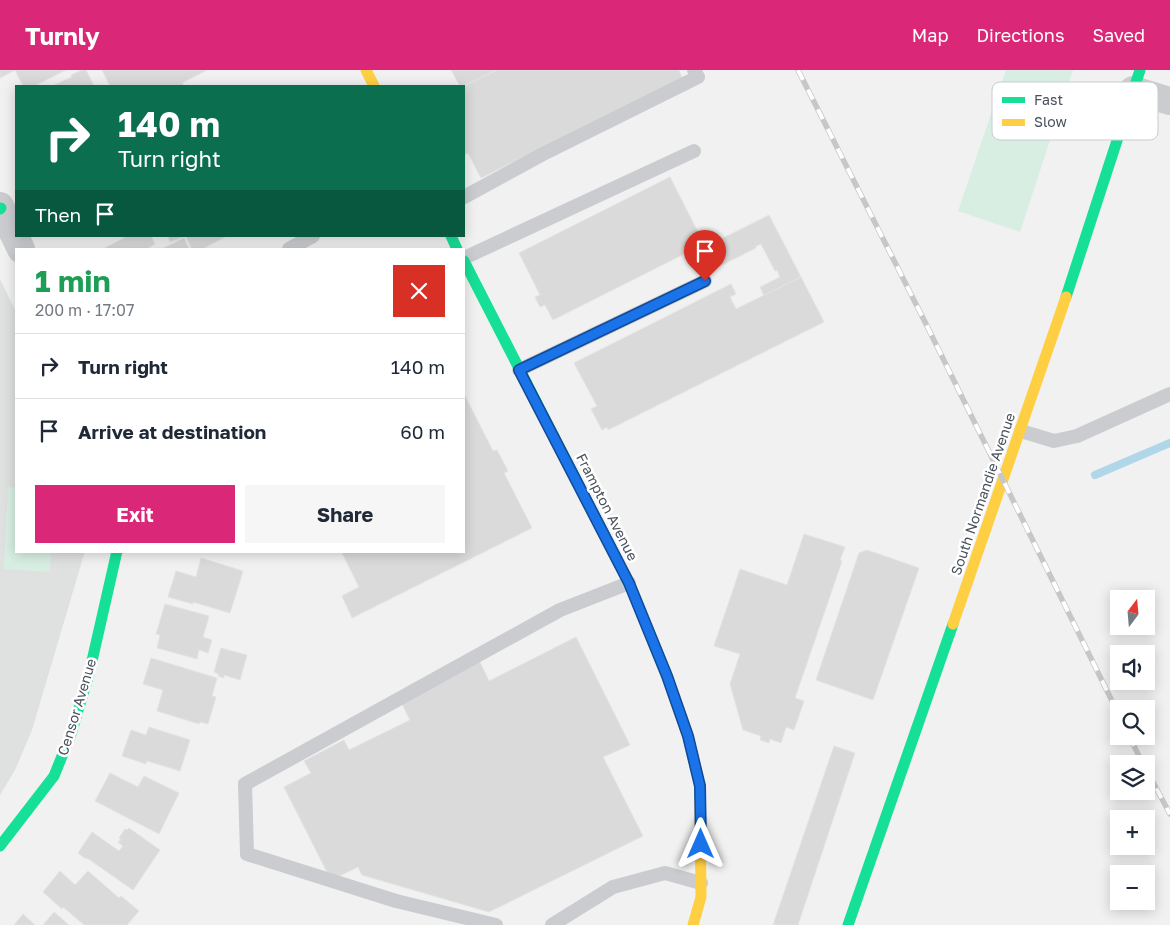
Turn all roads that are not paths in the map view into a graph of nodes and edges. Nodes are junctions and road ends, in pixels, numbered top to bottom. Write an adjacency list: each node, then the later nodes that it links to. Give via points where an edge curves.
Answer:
1 (366, 70): 3 (street)
2 (694, 70): 8 (lane, via 698,77)
3 (374, 85)
4 (1158, 94): 5 (street)
5 (1170, 101)
6 (1117, 140): 18 (street, South Normandie Avenue)
7 (694, 150): 13 (lane)
8 (465, 196)
9 (0, 208): 11 (street)
10 (311, 237): 12 (lane)
11 (20, 248)
12 (291, 248)
13 (465, 260)
14 (465, 262): 16 (street, Frampton Avenue)
15 (705, 281): 16 (lane)
16 (519, 370): 20 (street, Frampton Avenue)
17 (1170, 394): 18 (lane, via 1077,436 1054,441)
18 (1020, 431): 26 (street, South Normandie Avenue)
19 (117, 553): 21 (street, Censor Avenue, via 89,674 58,768)
20 (629, 583): 22 (street, Frampton Avenue, via 688,736 700,786); 23 (lane, via 560,610 245,784 248,854 396,901)
21 (0, 846)
22 (701, 883): 24 (lane, via 665,873 613,887); 25 (street, Frampton Avenue, via 701,897)
23 (496, 925)
24 (552, 925)
25 (692, 925)
26 (848, 925)

